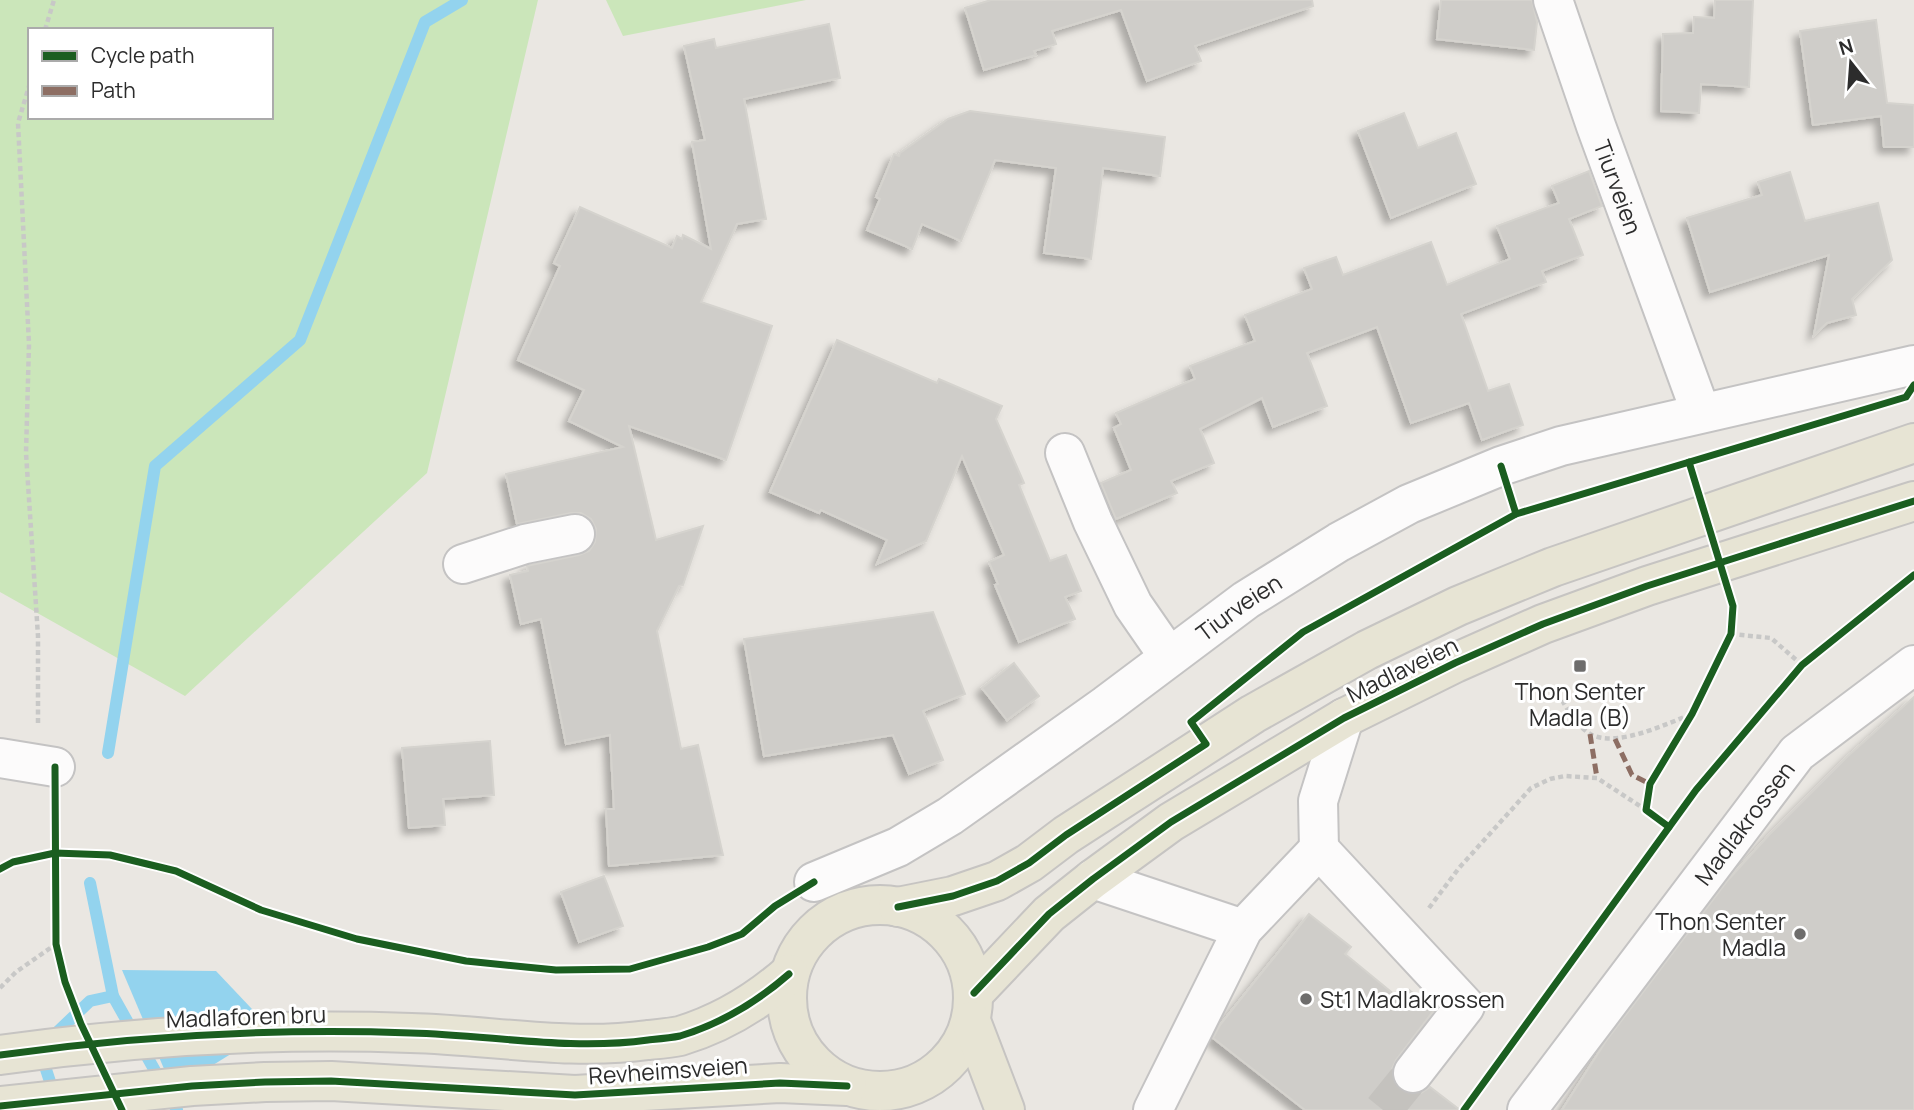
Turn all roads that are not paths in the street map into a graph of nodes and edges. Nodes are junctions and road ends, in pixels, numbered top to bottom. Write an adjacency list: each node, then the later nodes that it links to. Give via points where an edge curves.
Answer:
1 (1553, 0): 3 (street, Tiurveien)
2 (1914, 365): 3 (street, Tiurveien)
3 (1701, 413): 9 (street, Tiurveien, via 1561,446 1409,504 1246,600)
4 (1914, 443): 15 (main road, Madlaveien, via 1553,567 1458,607 1367,650 1253,714 997,881 953,896)
5 (1065, 453): 9 (street, via 1133,605)
6 (1914, 500): 11 (main road, Madlaveien, via 1543,624)
7 (575, 534): 8 (street)
8 (463, 564)
9 (1169, 657): 14 (street, Tiurveien, via 950,816 898,847)
10 (1914, 665): 26 (street, Madlakrossen, via 1797,753)
11 (1344, 718): 12 (street, via 1318,801); 13 (main road, Madlaveien, via 1171,822)
12 (1319, 849): 16 (street); 21 (street, via 1465,1006)
13 (1093, 879): 16 (street); 18 (main road, Madlaveien, via 1049,914)
14 (814, 882)
15 (898, 906): 17 (main road, via 870,905 843,912 819,927 800,949); 18 (main road, via 922,914 958,947 969,969)
16 (1243, 929): 25 (street)
17 (789, 974): 19 (main road, Revheimsveien, via 764,996 679,1036 619,1044 545,1044); 22 (main road, via 786,1002 804,1053 823,1072)
18 (972, 1007): 22 (main road, via 961,1045 945,1066 923,1081); 24 (main road)
19 (494, 1038): 20 (main road, Madlaforen bru, via 269,1032)
20 (0, 1055)
21 (1413, 1073)
22 (872, 1096): 23 (main road, Revheimsveien, via 780,1083 575,1095 331,1081 192,1086)
23 (0, 1106)
24 (1005, 1110)
25 (1153, 1110)
26 (1527, 1110)

